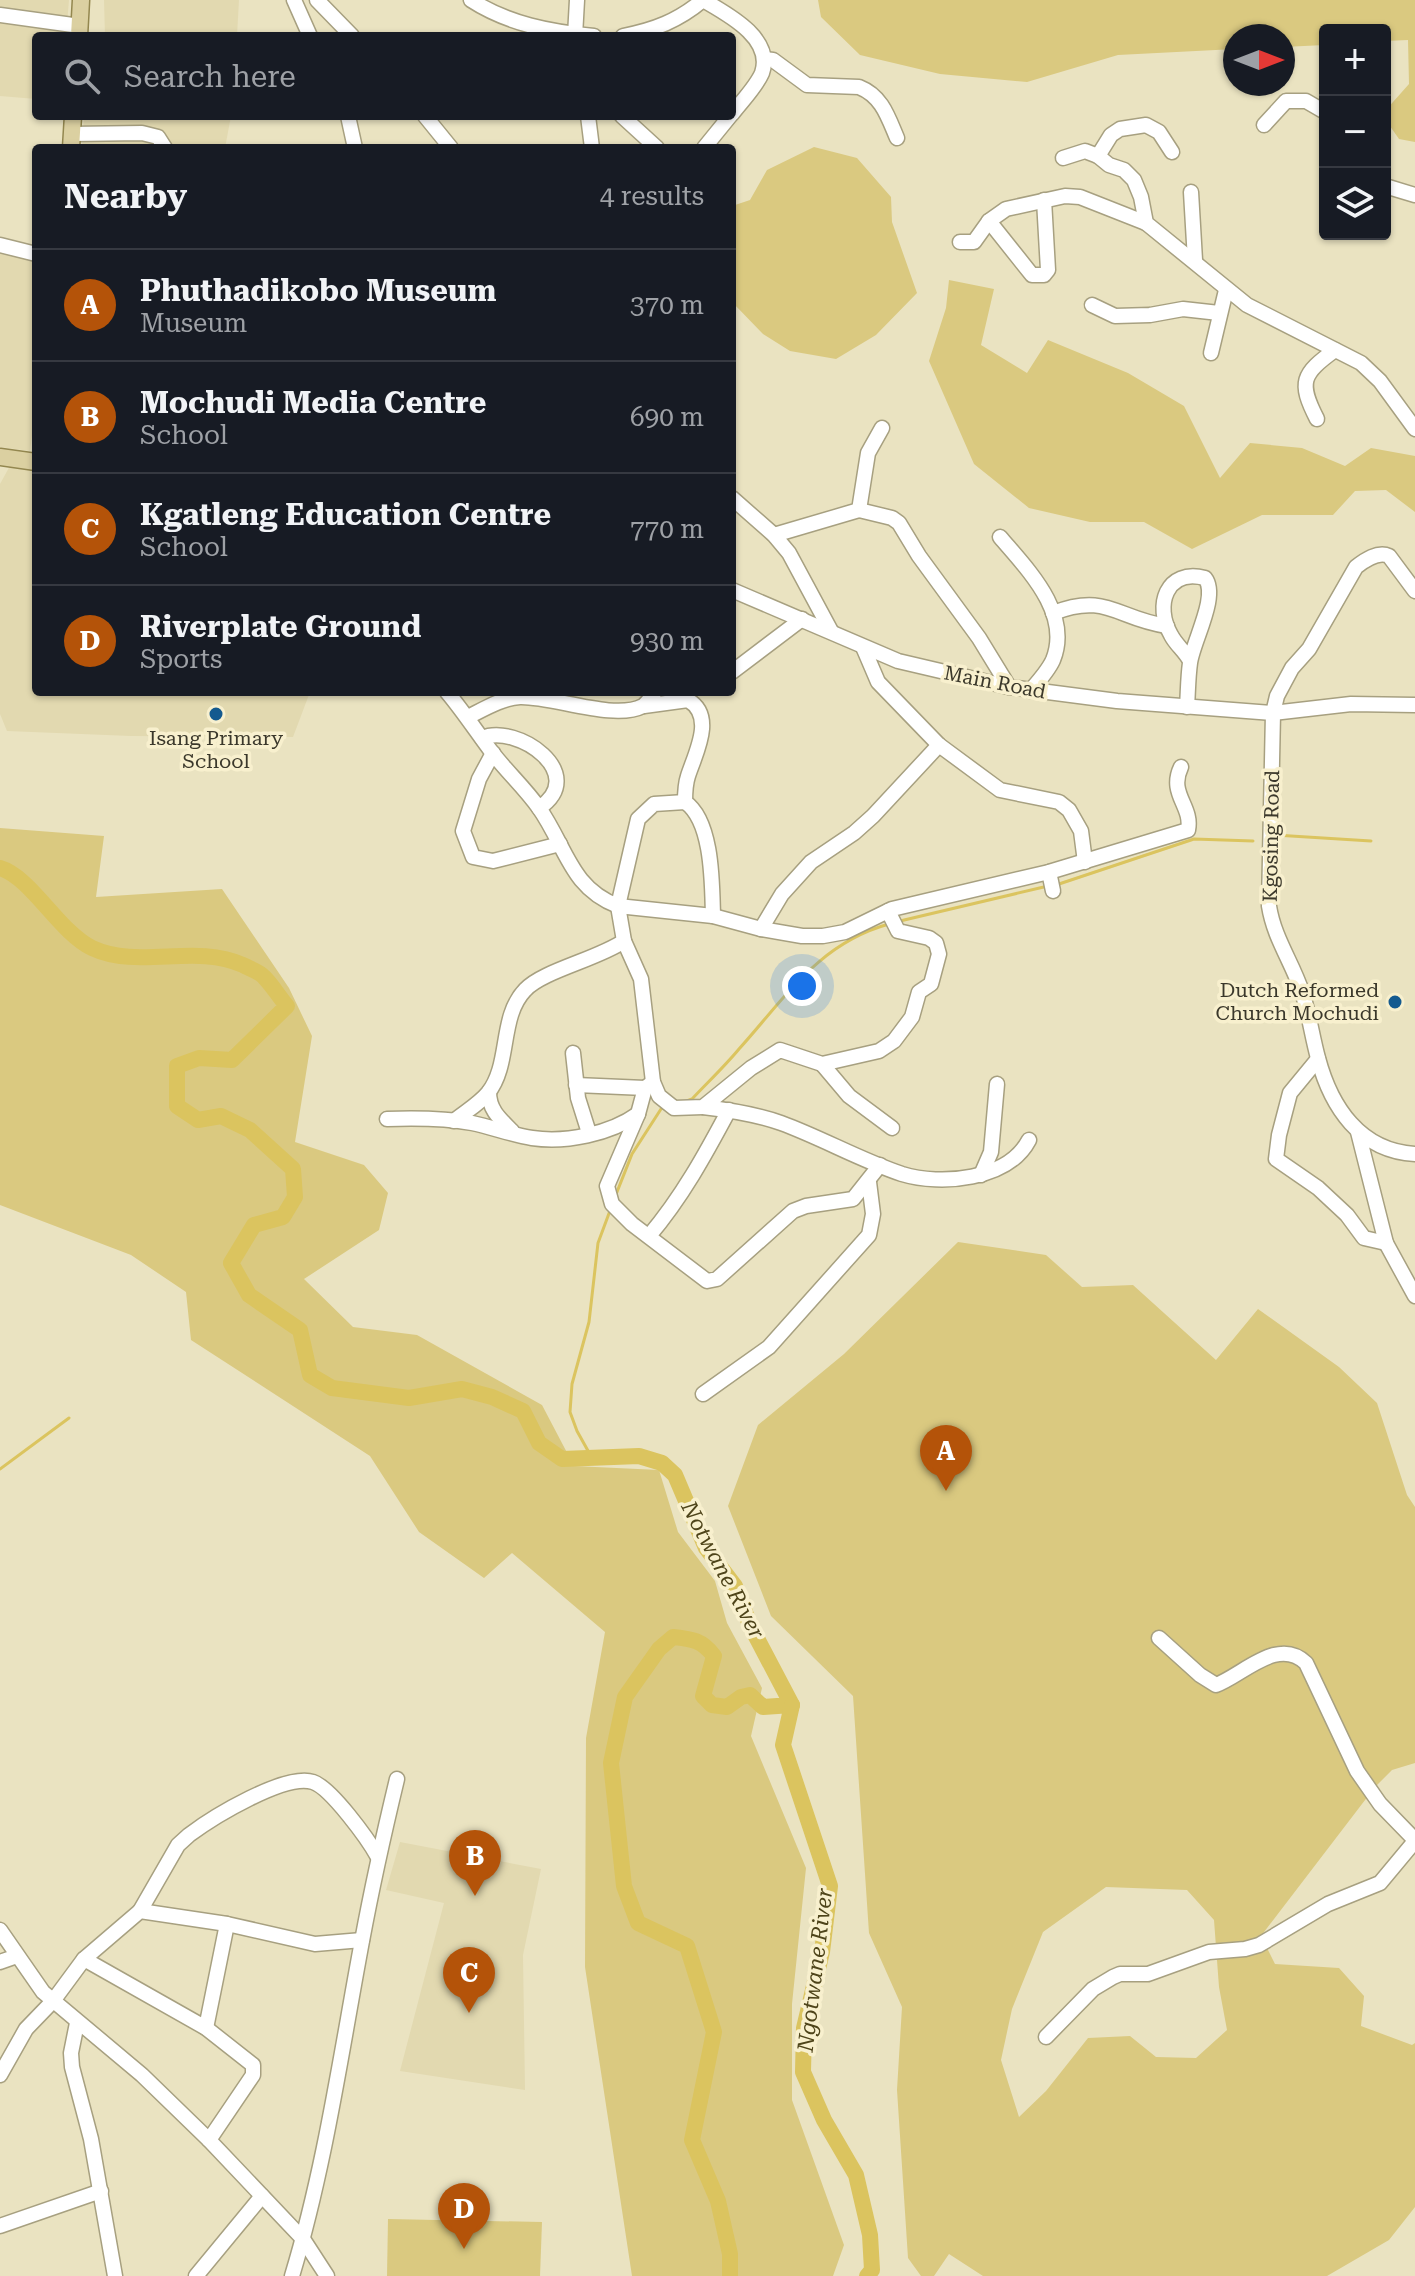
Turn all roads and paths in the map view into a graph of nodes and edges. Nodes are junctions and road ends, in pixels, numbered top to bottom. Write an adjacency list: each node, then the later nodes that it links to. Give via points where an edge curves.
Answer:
1 (81, 0): 8 (main road)
2 (294, 0): 9 (street)
3 (317, 0): 10 (street)
4 (471, 0): 11 (street, via 500,17)
5 (577, 0): 12 (street)
6 (703, 0): 13 (street, via 685,15); 14 (street, via 743,25)
7 (0, 15): 8 (street)
8 (80, 31)
9 (308, 32)
10 (348, 32)
11 (562, 32)
12 (575, 32)
13 (641, 32)
14 (764, 59): 15 (street, via 761,73); 24 (street, via 807,85 867,90 879,100)
15 (736, 108)
16 (1319, 109): 23 (street, via 1306,101 1286,101)
17 (73, 120): 25 (main road)
18 (349, 120): 27 (street)
19 (428, 120): 28 (street)
20 (588, 120): 29 (street)
21 (626, 120): 30 (street)
22 (727, 120): 31 (street)
23 (1264, 125)
24 (897, 138)
25 (72, 141): 26 (street, via 142,133 158,137)
26 (162, 144)
27 (354, 144)
28 (448, 144)
29 (592, 144)
30 (653, 144)
31 (707, 144)
32 (1172, 152): 33 (street, via 1159,132 1146,125 1120,129)
33 (1098, 156): 34 (street, via 1085,151); 40 (street, via 1134,180)
34 (1063, 158)
35 (1391, 188): 37 (street)
36 (1191, 192): 44 (street)
37 (1415, 195)
38 (1044, 200): 39 (street, via 1006,209); 39 (street, via 1044,275 1032,275); 40 (street, via 1080,197)
39 (989, 221): 41 (street, via 974,242)
40 (1146, 223): 44 (street)
41 (960, 242)
42 (0, 245): 43 (street)
43 (32, 253)
44 (1195, 260): 45 (street)
45 (1226, 290): 47 (street); 48 (street)
46 (1092, 305): 47 (street, via 1115,316 1183,309)
47 (1219, 313): 49 (street)
48 (1335, 350): 50 (street, via 1315,364 1305,381 1306,399); 52 (street, via 1361,363 1380,381)
49 (1211, 353)
50 (1317, 419)
51 (882, 428): 56 (street, via 868,453)
52 (1415, 429)
53 (0, 457): 54 (main road)
54 (32, 461)
55 (736, 502): 57 (street)
56 (859, 510): 57 (street); 68 (street, via 899,523)
57 (774, 535): 64 (street)
58 (1000, 537): 61 (street)
59 (1415, 591): 77 (street, via 1386,554 1356,567 1309,649 1292,668)
60 (736, 594): 62 (street, Main Road)
61 (1053, 613): 63 (street, via 1102,605); 69 (street, via 1053,660)
62 (802, 619): 64 (street, Main Road); 67 (street)
63 (1167, 626): 66 (street); 66 (street, via 1166,589 1189,577 1205,578 1209,594)
64 (832, 631): 65 (street, Main Road)
65 (863, 647): 68 (street, Main Road, via 898,661); 80 (street, via 878,682)
66 (1190, 661): 76 (street)
67 (736, 669)
68 (1009, 687): 69 (street, Main Road)
69 (1030, 691): 76 (street, Main Road)
70 (450, 696): 78 (street)
71 (505, 696): 75 (street, via 612,710); 78 (street)
72 (652, 696): 75 (street)
73 (698, 696): 75 (street); 83 (street, via 702,728)
74 (1415, 705): 77 (street, Main Road, via 1351,704)
75 (644, 706)
76 (1187, 707): 77 (street, Main Road)
77 (1273, 713): 93 (street, Kgosing Road, via 1269,906 1304,998)
78 (468, 717): 79 (street)
79 (482, 738): 81 (street); 84 (street, via 514,738 551,760 557,785)
80 (939, 745): 86 (street, via 1000,790 1059,802 1081,831); 90 (street, via 873,816 811,862 782,894)
81 (493, 753): 84 (street); 85 (street, via 463,831 473,857 493,861)
82 (1181, 767): 86 (street, via 1176,785 1188,830)
83 (685, 802): 87 (street, via 654,804 638,819); 88 (street, via 699,816 712,880)
84 (539, 808): 85 (street)
85 (560, 844): 87 (street, via 587,889)
86 (1085, 862): 89 (street, via 1051,881)
87 (618, 906): 88 (street); 91 (street)
88 (713, 916): 90 (street)
89 (892, 920): 90 (street, via 823,936); 94 (street, via 936,943 939,954 931,984 919,992 912,1017 894,1041 879,1051)
90 (761, 929)
91 (624, 941): 97 (street, via 641,979); 98 (street, via 524,991)
92 (573, 1053): 96 (street)
93 (1318, 1059): 106 (street, Kgosing Road, via 1339,1106); 114 (street, via 1290,1093 1276,1159 1318,1188 1364,1238)
94 (822, 1064): 99 (street, via 780,1050); 104 (street, via 849,1096)
95 (997, 1084): 111 (street, via 991,1152)
96 (576, 1085): 97 (street); 107 (street)
97 (652, 1089): 99 (street, via 674,1108); 101 (street)
98 (489, 1092): 103 (street); 105 (street, via 495,1114)
99 (703, 1107): 100 (street)
100 (729, 1110): 110 (street, via 780,1123); 113 (street, via 696,1173)
101 (638, 1114): 107 (street, via 622,1125); 113 (street, via 607,1186 612,1204)
102 (387, 1119): 103 (street)
103 (454, 1121): 105 (street)
104 (892, 1128)
105 (513, 1132): 107 (street, via 532,1138)
106 (1358, 1132): 109 (street, via 1380,1147); 114 (street)
107 (589, 1133)
108 (1029, 1140): 111 (street, via 1015,1160)
109 (1415, 1154)
110 (880, 1165): 111 (street, via 929,1178); 112 (street)
111 (981, 1175)
112 (869, 1182): 113 (street, via 849,1201 793,1211 713,1281); 116 (street, via 869,1235 769,1347)
113 (649, 1236)
114 (1386, 1243): 115 (street)
115 (1415, 1296)
116 (703, 1394)
117 (1159, 1638): 119 (street, via 1217,1685 1282,1653 1301,1658 1357,1771)
118 (397, 1779): 120 (street)
119 (1415, 1840): 132 (street, via 1380,1883 1328,1904 1259,1945 1209,1952 1148,1974 1113,1977 1093,1989)
120 (378, 1857): 121 (street, via 322,1786 296,1779 189,1835); 124 (street)
121 (140, 1911): 122 (street); 126 (street)
122 (227, 1924): 124 (street, via 315,1944); 130 (street)
123 (0, 1930): 125 (street)
124 (362, 1940): 139 (street)
125 (17, 1956): 127 (street); 128 (street)
126 (84, 1959): 128 (street); 130 (street)
127 (0, 1962)
128 (53, 2001): 129 (street); 131 (street)
129 (77, 2023): 135 (street, via 142,2075); 136 (street, via 72,2067)
130 (206, 2028): 135 (street, via 254,2068)
131 (26, 2029): 133 (street); 134 (street)
132 (1046, 2037)
133 (0, 2051)
134 (0, 2075)
135 (209, 2140): 137 (street)
136 (101, 2191): 138 (street); 140 (street)
137 (262, 2196): 139 (street); 141 (street)
138 (0, 2226)
139 (303, 2239): 142 (street); 143 (street)
140 (115, 2276)
141 (196, 2276)
142 (292, 2276)
143 (327, 2276)

